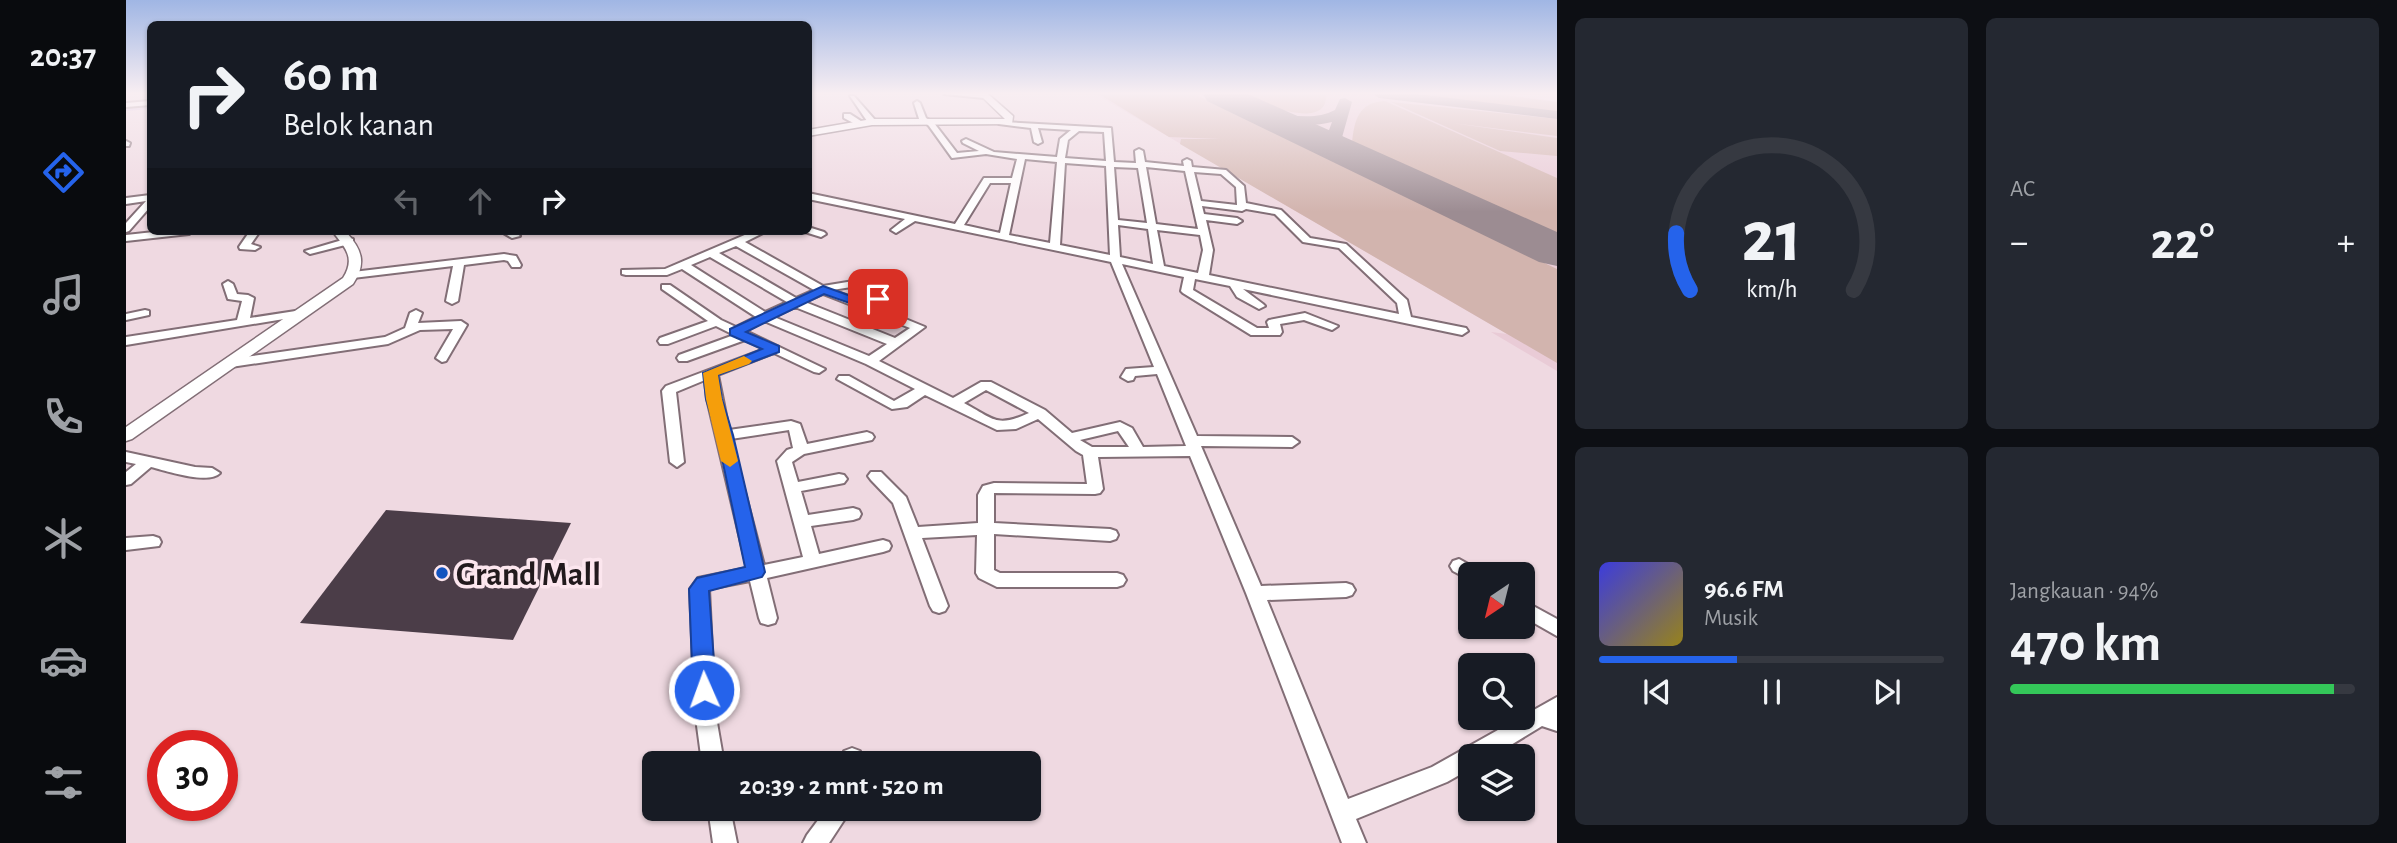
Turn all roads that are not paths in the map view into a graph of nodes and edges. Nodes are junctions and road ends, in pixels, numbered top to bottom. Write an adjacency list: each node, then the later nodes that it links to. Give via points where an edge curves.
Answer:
1 (940, 133): 8 (street, via 945,148 955,156)
2 (1038, 133): 6 (street)
3 (1071, 133): 10 (street, via 1064,139)
4 (1108, 133): 11 (street)
5 (966, 141): 8 (street)
6 (1038, 142)
7 (1139, 151): 13 (street)
8 (986, 152): 9 (street)
9 (1021, 157): 10 (street); 14 (street)
10 (1061, 160): 11 (street); 40 (street)
11 (1109, 164): 13 (street); 24 (street)
12 (1189, 164): 13 (street); 18 (street); 20 (street, via 1227,174 1240,186)
13 (1140, 165): 27 (street)
14 (1017, 181): 25 (street, via 987,180); 36 (street)
15 (812, 197): 22 (street)
16 (147, 200): 17 (street)
17 (126, 201)
18 (1198, 203): 20 (street); 21 (street)
19 (147, 204): 26 (street)
20 (1242, 205): 67 (street, via 1278,212 1307,240 1344,247 1404,302)
21 (1200, 216): 23 (street); 30 (street)
22 (913, 218): 25 (street); 28 (street)
23 (1237, 220)
24 (1113, 222): 27 (street); 43 (street)
25 (958, 227): 36 (street)
26 (126, 229)
27 (1154, 229): 30 (street); 47 (street)
28 (896, 230)
29 (812, 231): 31 (street)
30 (1204, 233): 51 (street, via 1208,250)
31 (821, 234)
32 (147, 235): 37 (street)
33 (252, 235): 39 (street, via 244,247)
34 (754, 235): 38 (street)
35 (344, 236): 41 (street); 49 (main road, via 358,256)
36 (1004, 237): 40 (street)
37 (126, 238)
38 (739, 243): 42 (street); 56 (street)
39 (256, 247)
40 (1055, 247): 43 (street)
41 (310, 251)
42 (711, 254): 46 (street); 59 (street)
43 (1115, 259): 47 (street); 83 (street)
44 (459, 262): 45 (street, via 509,256); 49 (street); 58 (street)
45 (516, 265)
46 (683, 265): 48 (street, via 665,272); 66 (street)
47 (1159, 268): 50 (street)
48 (626, 272)
49 (353, 275): 63 (main road)
50 (1190, 275): 51 (street); 70 (street, via 1187,291 1259,334 1276,332 1273,322 1305,316)
51 (1203, 278): 54 (street)
52 (884, 279): 56 (street)
53 (228, 284): 68 (street, via 232,296 248,298)
54 (1234, 284): 61 (street, via 1241,295); 67 (street)
55 (666, 287): 69 (street)
56 (823, 290): 59 (street); 60 (street)
57 (899, 295): 60 (street)
58 (452, 301)
59 (796, 303): 66 (street); 76 (street)
60 (858, 303): 76 (street, via 919,327)
61 (1259, 306)
62 (145, 313): 65 (street)
63 (302, 313): 68 (street); 81 (main road)
64 (416, 313): 71 (street)
65 (126, 317)
66 (764, 317): 73 (street); 80 (street)
67 (1405, 319): 72 (street)
68 (243, 321): 74 (street)
69 (717, 322): 73 (street); 75 (street)
70 (1332, 326)
71 (410, 330): 78 (street, via 461,325); 81 (street, via 388,340)
72 (1462, 331)
73 (739, 334): 77 (street); 79 (street)
74 (126, 341)
75 (664, 341)
76 (896, 343): 80 (street)
77 (774, 349): 82 (street); 84 (street)
78 (442, 358)
79 (683, 358)
80 (870, 361): 87 (street)
81 (231, 363): 90 (main road)
82 (818, 369)
83 (1163, 370): 85 (street, via 1133,371); 95 (street)
84 (710, 373): 91 (street); 101 (street, via 669,391)
85 (1128, 377)
86 (844, 379): 87 (street, via 892,405)
87 (925, 389): 88 (street)
88 (953, 404): 89 (street, via 1004,428); 89 (street, via 986,385)
89 (1040, 413): 93 (street)
90 (126, 435)
91 (725, 435): 96 (street, via 791,425); 116 (street)
92 (867, 437): 96 (street)
93 (1069, 438): 97 (street); 98 (street, via 1120,426)
94 (1292, 442): 95 (street)
95 (1193, 446): 98 (street); 119 (street)
96 (801, 450): 106 (street, via 784,461)
97 (1090, 452): 98 (street); 109 (street, via 1095,489 988,490)
98 (1139, 452)
99 (126, 457): 100 (street)
100 (149, 461): 102 (street); 105 (street)
101 (677, 462)
102 (212, 474)
103 (876, 476): 110 (street, via 900,501)
104 (839, 479): 106 (street)
105 (126, 480)
106 (791, 488): 108 (street)
107 (853, 514): 108 (street)
108 (801, 522): 115 (street)
109 (986, 528): 110 (street); 111 (street); 117 (street, via 985,573 989,577)
110 (911, 533): 120 (street)
111 (1110, 535)
112 (153, 542): 113 (street)
113 (126, 544)
114 (883, 546): 115 (street)
115 (813, 562): 116 (street)
116 (755, 572): 122 (street); 126 (street, via 704,583 699,589)
117 (1117, 580)
118 (1346, 590): 119 (street)
119 (1255, 593): 128 (street)
120 (939, 606)
121 (1535, 615): 123 (street)
122 (768, 618)
123 (1557, 628)
124 (1551, 715): 125 (street)
125 (1496, 744)
126 (711, 751)
127 (1458, 765): 128 (street)
128 (1342, 813): 133 (street)
129 (721, 821): 131 (street)
130 (831, 821): 132 (street)
131 (725, 843)
132 (815, 843)
133 (1354, 843)

